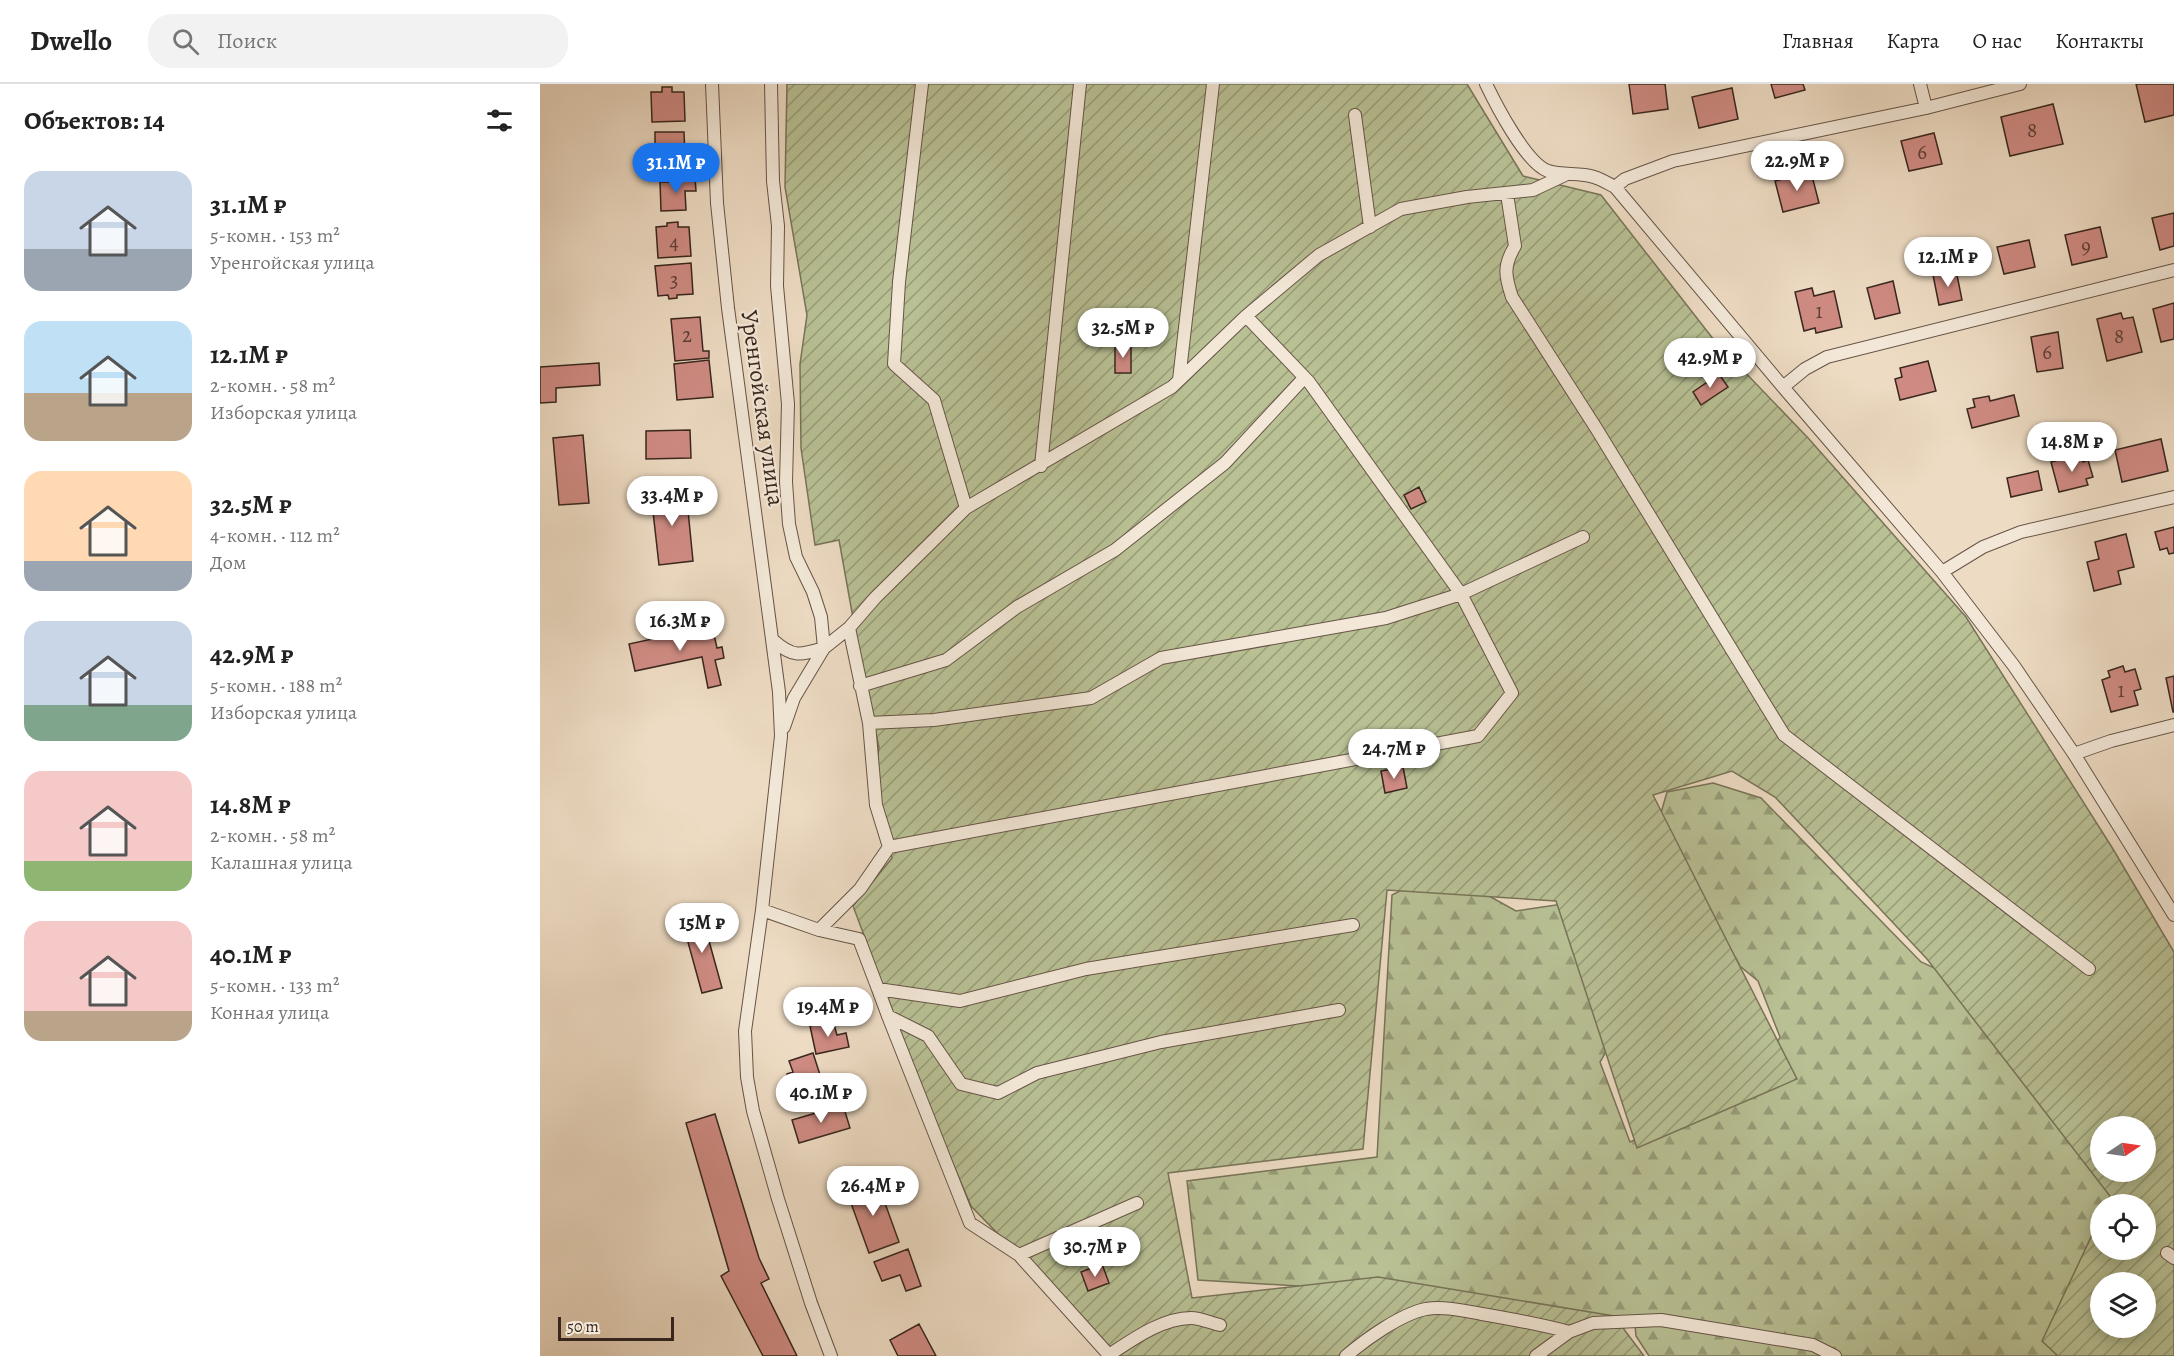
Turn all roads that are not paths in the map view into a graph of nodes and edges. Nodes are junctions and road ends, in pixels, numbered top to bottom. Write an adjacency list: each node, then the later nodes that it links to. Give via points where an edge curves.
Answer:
1 (712, 84): 27 (street, Уренгойская улица, via 717,203 728,308)
2 (771, 84): 28 (street, via 777,286 788,404 789,524 796,557 821,617)
3 (922, 84): 22 (street, via 899,282 894,364 934,400)
4 (1080, 84): 20 (street)
5 (1213, 84): 18 (street)
6 (1486, 84): 11 (street, via 1501,116 1523,148 1545,170)
7 (1920, 84): 9 (street)
8 (2020, 84): 9 (street)
9 (1926, 108): 12 (street, via 1673,161 1625,179)
10 (1355, 115): 14 (street)
11 (1565, 175): 12 (street, via 1594,176); 13 (street, via 1533,190)
12 (1615, 187): 19 (street)
13 (1507, 194): 14 (street, via 1401,209); 39 (street, via 1515,246 1506,260 1506,279 1512,297 1784,735)
14 (1370, 227): 16 (street, via 1319,255)
15 (2174, 270): 19 (street, via 1827,357)
16 (1246, 316): 17 (street); 18 (street)
17 (1304, 378): 25 (street); 29 (street, via 1226,463 1115,550 1017,607 946,660)
18 (1179, 380): 20 (street)
19 (1783, 387): 24 (street)
20 (1041, 466): 22 (street)
21 (2174, 497): 24 (street, via 2021,532 1983,547)
22 (966, 508): 26 (street)
23 (1582, 537): 25 (street)
24 (1942, 572): 33 (street, via 2014,666)
25 (1461, 594): 30 (street, via 1386,618 1161,658 1092,698 934,720); 34 (street, via 1512,693 1478,736)
26 (849, 628): 28 (street); 29 (street)
27 (774, 641): 28 (street, via 786,652 805,654); 32 (street, Уренгойская улица)
28 (824, 648): 32 (street, via 794,698)
29 (860, 686): 30 (street)
30 (869, 723): 34 (street, via 876,805)
31 (2174, 725): 33 (street)
32 (781, 736): 35 (street)
33 (2074, 754): 36 (street)
34 (889, 847): 38 (street, via 860,889)
35 (762, 910): 38 (street); 48 (street, via 745,1031 747,1077 778,1199)
36 (2174, 915)
37 (1353, 924): 40 (street, via 1086,969 960,1001)
38 (819, 930): 40 (street, via 859,939)
39 (2089, 969)
40 (878, 989): 42 (street)
41 (1339, 1010): 42 (street, via 1161,1042 1037,1073 998,1093 961,1084 928,1036)
42 (888, 1016): 44 (street, via 970,1223)
43 (1137, 1203): 44 (street)
44 (1019, 1255): 47 (street)
45 (1220, 1325): 47 (street, via 1192,1318 1161,1325)
46 (1569, 1332): 49 (street, via 1440,1308 1399,1321); 50 (street); 51 (street, via 1593,1323 1661,1320 1813,1345)
47 (1109, 1355)
48 (831, 1356)
49 (1346, 1356)
50 (1536, 1356)
51 (1835, 1356)

